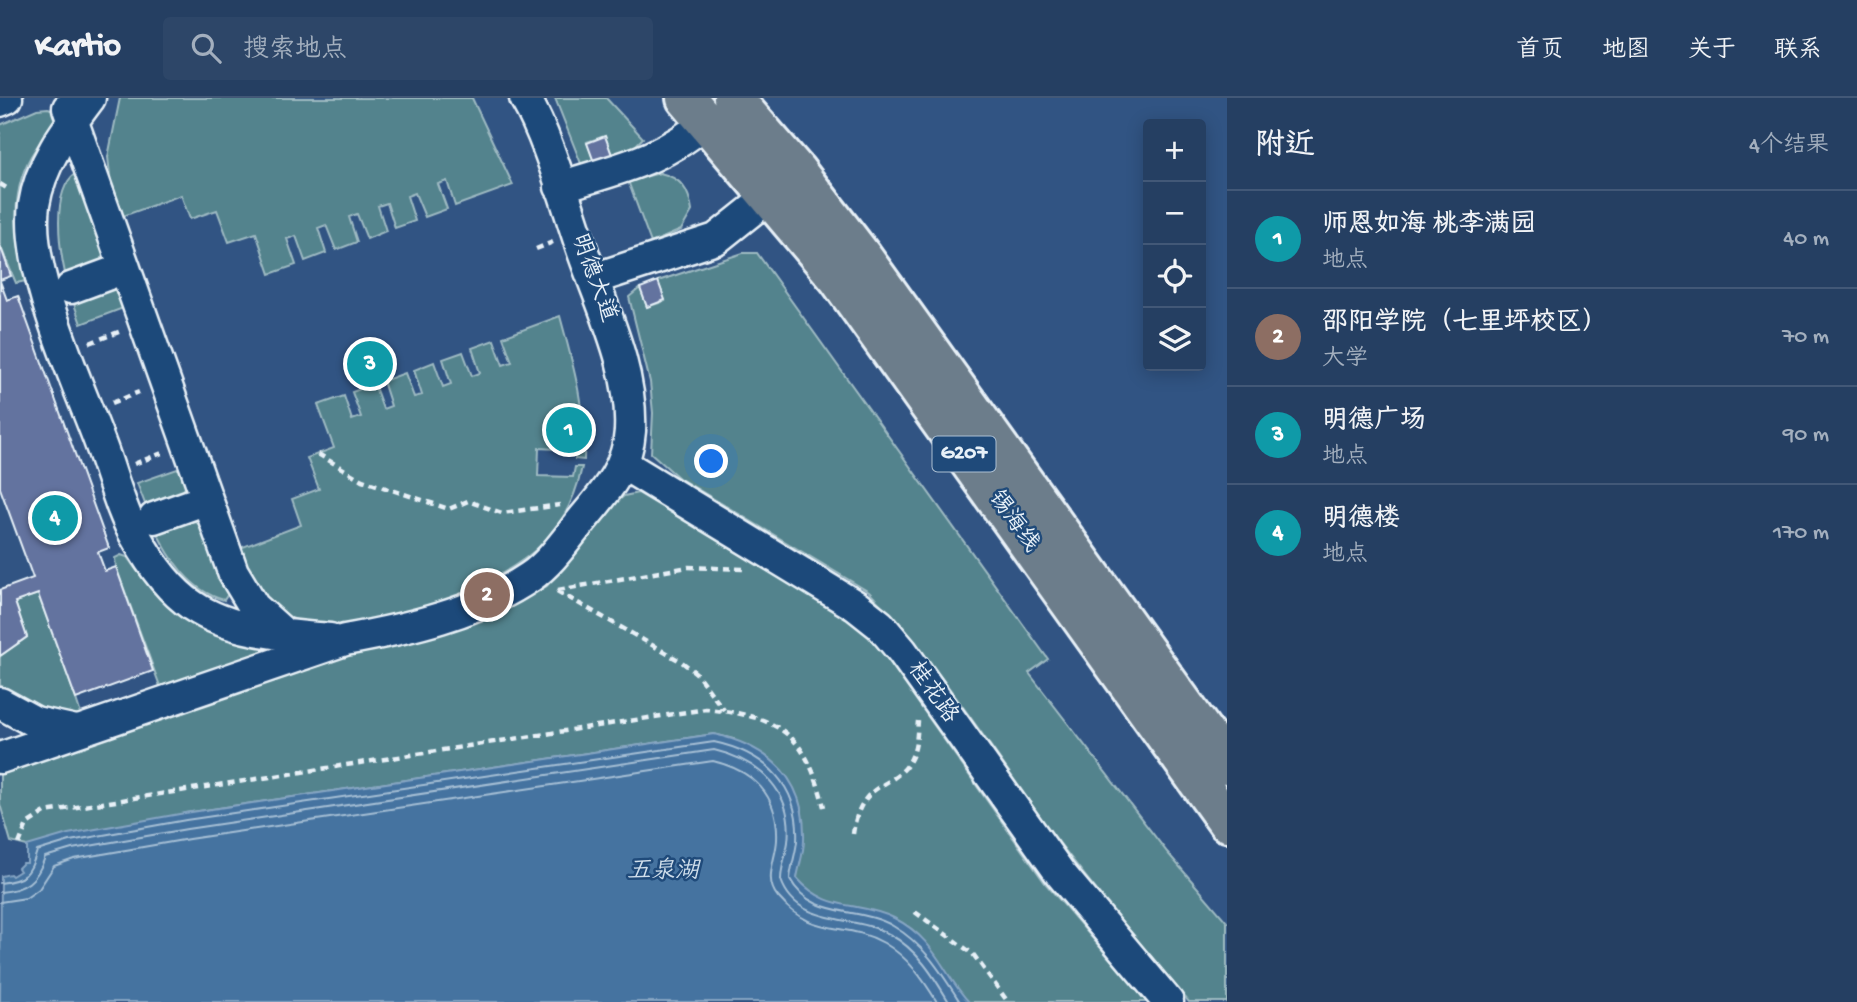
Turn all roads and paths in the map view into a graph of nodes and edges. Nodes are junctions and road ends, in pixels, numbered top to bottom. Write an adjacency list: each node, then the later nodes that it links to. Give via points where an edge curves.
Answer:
1 (8, 98): 3 (lane)
2 (525, 98): 7 (lane, 明德大道)
3 (0, 101)
4 (715, 104): 6 (highway, 锡海线 / G207); 7 (lane, via 683,142 662,154)
5 (75, 106): 8 (lane); 12 (lane, via 45,169 34,206 45,291)
6 (783, 184): 9 (lane, via 716,239); 31 (highway, 锡海线 / G207, via 871,270); 33 (highway, 锡海线 / G207, via 846,289)
7 (560, 187): 9 (lane, 明德大道)
8 (125, 268): 10 (lane); 11 (lane)
9 (593, 279): 17 (lane, 明德大道, via 623,364 629,398 630,433)
10 (71, 288)
11 (144, 323): 12 (path); 13 (lane)
12 (67, 352): 14 (lane)
13 (165, 382): 14 (path); 15 (lane)
14 (89, 411): 18 (lane)
15 (187, 444): 18 (path); 19 (lane)
16 (318, 454): 20 (path, via 362,480 449,509 468,500 502,513 579,501)
17 (623, 464): 20 (lane); 22 (lane, 桂花路)
18 (111, 473): 24 (lane, via 134,535 160,576 193,606 230,624)
19 (207, 499): 21 (lane); 24 (lane, via 233,572 254,607)
20 (592, 508): 23 (lane)
21 (154, 518)
22 (762, 549): 23 (path, via 751,567 739,570 688,567); 26 (lane, 桂花路, via 880,625)
23 (543, 583): 25 (lane, via 391,632); 28 (path, via 682,662)
24 (285, 635): 25 (lane)
25 (345, 640): 29 (lane)
26 (922, 678): 34 (path, via 913,756 905,768 859,804); 38 (lane, 桂花路, via 1060,873)
27 (0, 703): 29 (lane, via 35,722)
28 (724, 711): 32 (path, via 760,720 797,741 809,760); 35 (path, via 685,710 45,812 27,824)
29 (77, 732): 30 (lane)
30 (8, 753)
31 (1227, 765)
32 (824, 807)
33 (1227, 822)
34 (853, 834)
35 (19, 844)
36 (915, 912): 37 (path, via 972,954)
37 (1008, 1002)
38 (1168, 1002)

